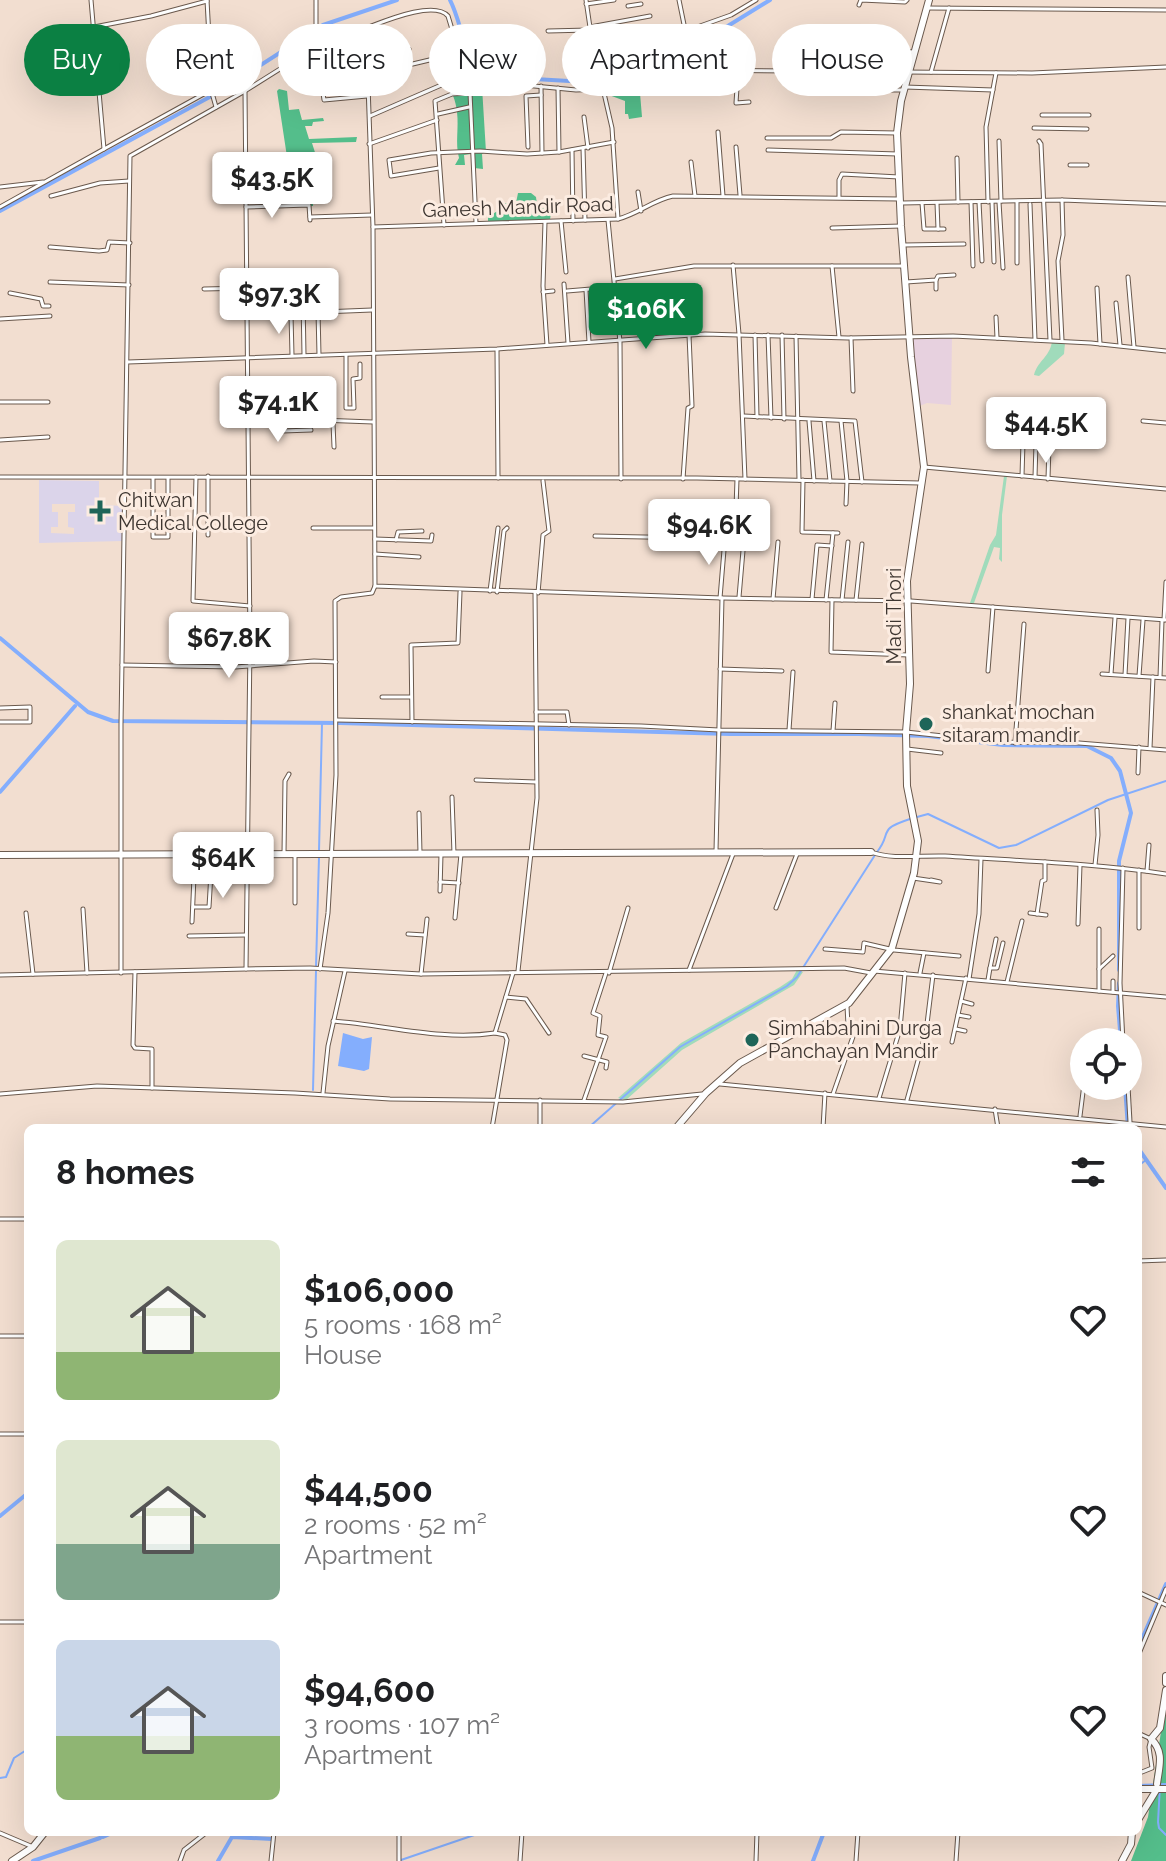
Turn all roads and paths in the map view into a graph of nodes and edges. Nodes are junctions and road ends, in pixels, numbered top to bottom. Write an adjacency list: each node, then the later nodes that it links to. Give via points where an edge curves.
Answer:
1 (91, 0): 16 (street)
2 (207, 0): 17 (street); 18 (street)
3 (316, 0): 19 (street)
4 (614, 0): 9 (street)
5 (627, 0): 10 (street, via 628,8)
6 (679, 0): 24 (street)
7 (756, 0): 25 (street)
8 (907, 0): 12 (street, via 861,0)
9 (586, 2): 22 (street)
10 (641, 4)
11 (928, 4): 13 (street); 28 (main road, Madi Thori)
12 (859, 5)
13 (949, 8): 14 (street); 32 (street)
14 (1166, 10)
15 (650, 16): 23 (street)
16 (93, 24)
17 (112, 24)
18 (208, 24)
19 (315, 24)
20 (377, 24): 21 (street, via 432,5 441,8)
21 (450, 24)
22 (589, 24)
23 (610, 24)
24 (684, 24)
25 (706, 24)
26 (562, 30): 27 (street)
27 (548, 31)
28 (914, 52): 29 (main road, Madi Thori)
29 (912, 60)
30 (1166, 67): 33 (street)
31 (912, 72): 32 (street)
32 (931, 72): 33 (street)
33 (996, 73): 39 (street)
34 (546, 87): 35 (street)
35 (558, 88): 36 (street); 79 (street)
36 (562, 88)
37 (912, 89): 39 (street)
38 (429, 90): 60 (street)
39 (993, 90): 104 (street, via 986,127)
40 (99, 96): 75 (street)
41 (208, 96): 75 (street)
42 (213, 96): 55 (street)
43 (236, 96): 55 (street)
44 (245, 96): 112 (street)
45 (323, 96): 46 (street)
46 (368, 96): 60 (street)
47 (447, 96): 57 (street, via 435,101)
48 (469, 96): 56 (street)
49 (526, 96): 72 (street)
50 (541, 96): 81 (street)
51 (606, 96): 70 (street)
52 (736, 96): 54 (street, via 736,103)
53 (904, 96): 66 (main road, Madi Thori)
54 (749, 102)
55 (216, 107): 89 (street, via 134,152)
56 (469, 107): 57 (street); 78 (street)
57 (436, 114): 62 (street)
58 (1042, 115): 59 (street)
59 (1089, 115)
60 (369, 116): 71 (street)
61 (584, 117): 74 (street)
62 (437, 120): 71 (street); 80 (street)
63 (1034, 128): 64 (street)
64 (1087, 129)
65 (718, 132): 95 (street)
66 (897, 133): 67 (street); 82 (main road, Madi Thori)
67 (767, 138)
68 (999, 141): 105 (street)
69 (1039, 141): 100 (street)
70 (614, 142): 74 (street); 115 (street)
71 (369, 144): 114 (street)
72 (528, 147)
73 (736, 147): 96 (street)
74 (585, 148): 76 (street); 116 (street)
75 (104, 149): 90 (street)
76 (572, 150): 79 (street); 119 (street)
77 (768, 150): 82 (street)
78 (471, 151): 80 (street); 81 (street); 121 (street)
79 (559, 152): 81 (street)
80 (438, 153): 87 (street); 87 (street, via 389,160 391,176)
81 (542, 153)
82 (898, 154): 88 (main road, Madi Thori)
83 (957, 158): 101 (street)
84 (691, 162): 94 (street)
85 (1070, 165): 86 (street)
86 (1087, 165)
87 (439, 168): 122 (street)
88 (899, 177): 97 (street, via 842,174); 99 (main road, Madi Thori)
89 (129, 181): 93 (street); 128 (street)
90 (48, 183): 91 (street); 111 (street)
91 (0, 187)
92 (638, 192): 113 (street)
93 (51, 196)
94 (695, 196): 95 (street, Ganesh Mandir Road); 113 (street, Ganesh Mandir Road, via 664,198)
95 (723, 196): 96 (street, Ganesh Mandir Road)
96 (740, 196): 97 (street, Ganesh Mandir Road)
97 (839, 197): 99 (street, Ganesh Mandir Road)
98 (1062, 200): 100 (street, Ganesh Mandir Road); 110 (street, Ganesh Mandir Road); 185 (street)
99 (899, 201): 108 (street, Ganesh Mandir Road); 123 (main road, Madi Thori)
100 (1043, 201): 107 (street, Ganesh Mandir Road); 184 (street)
101 (958, 202): 102 (street, Ganesh Mandir Road); 109 (street, Ganesh Mandir Road)
102 (971, 202): 103 (street, Ganesh Mandir Road); 138 (street)
103 (979, 202): 104 (street, Ganesh Mandir Road); 132 (street)
104 (990, 202): 105 (street, Ganesh Mandir Road); 133 (street)
105 (1000, 202): 106 (street, Ganesh Mandir Road); 139 (street)
106 (1017, 202): 107 (street, Ganesh Mandir Road); 134 (street)
107 (1030, 202): 183 (street)
108 (922, 203): 109 (street, Ganesh Mandir Road); 126 (street, via 924,229)
109 (937, 203): 126 (street)
110 (1166, 204)
111 (0, 207)
112 (246, 207): 114 (street, via 309,205 310,219); 150 (street)
113 (641, 211): 115 (street, Ganesh Mandir Road)
114 (372, 215): 124 (street)
115 (618, 219): 117 (street, Ganesh Mandir Road)
116 (585, 220): 117 (street, Ganesh Mandir Road); 119 (street, Ganesh Mandir Road)
117 (608, 220): 143 (street)
118 (561, 221): 119 (street, Ganesh Mandir Road); 120 (street, Ganesh Mandir Road); 140 (street)
119 (573, 221)
120 (545, 222): 121 (street, Ganesh Mandir Road); 157 (street)
121 (476, 224): 122 (street, Ganesh Mandir Road)
122 (444, 225): 124 (street, Ganesh Mandir Road)
123 (901, 226): 125 (street); 130 (main road, Madi Thori)
124 (373, 227): 161 (street)
125 (832, 228)
126 (938, 229): 127 (street)
127 (944, 229)
128 (130, 243): 131 (street, via 109,242 107,250 99,251); 148 (street)
129 (964, 244): 130 (street)
130 (902, 245): 137 (main road, Madi Thori)
131 (50, 247)
132 (982, 261)
133 (994, 262)
134 (1017, 263)
135 (733, 265): 136 (street); 143 (street); 172 (street)
136 (832, 266): 137 (street); 179 (street)
137 (904, 266): 146 (main road, Madi Thori)
138 (973, 266)
139 (1003, 268)
140 (566, 272)
141 (954, 275): 144 (street)
142 (1128, 277): 191 (street)
143 (615, 279): 149 (street)
144 (936, 280): 146 (street); 153 (street)
145 (50, 282): 148 (street)
146 (906, 282): 178 (main road, Madi Thori)
147 (564, 284): 156 (street)
148 (129, 285): 200 (street)
149 (615, 287): 154 (street); 182 (street)
150 (248, 288): 152 (street); 165 (street)
151 (1097, 288): 188 (street)
152 (204, 289)
153 (936, 289)
154 (586, 290): 156 (street); 170 (street)
155 (553, 291): 157 (street)
156 (565, 291): 187 (street)
157 (543, 292): 189 (street)
158 (10, 293): 160 (street, via 41,299)
159 (1116, 303): 190 (street)
160 (49, 306)
161 (373, 310): 162 (street); 194 (street)
162 (318, 311): 164 (street); 196 (street)
163 (284, 313): 164 (street, via 284,300 303,299); 165 (street); 166 (street)
164 (304, 313): 166 (street); 195 (street)
165 (248, 315): 199 (street)
166 (291, 315): 198 (street)
167 (50, 316): 169 (street)
168 (996, 317): 181 (street)
169 (0, 319)
170 (587, 319): 171 (street); 186 (street)
171 (581, 320)
172 (739, 334): 173 (street); 174 (street); 210 (street)
173 (689, 335): 182 (street); 242 (street, via 692,406)
174 (755, 335): 175 (street); 211 (street)
175 (768, 335): 176 (street); 212 (street)
176 (782, 335): 177 (street); 213 (street)
177 (796, 335): 179 (street); 214 (street)
178 (910, 335): 180 (street); 181 (street); 229 (main road, Madi Thori)
179 (839, 337): 180 (street)
180 (851, 338): 202 (street)
181 (997, 338): 183 (street)
182 (620, 339): 186 (street); 246 (street)
183 (1035, 340): 184 (street)
184 (1050, 341): 185 (street)
185 (1062, 341): 188 (street)
186 (589, 342): 187 (street)
187 (568, 343): 189 (street)
188 (1100, 344): 190 (street)
189 (547, 345): 192 (street)
190 (1120, 345): 191 (street)
191 (1134, 347): 193 (street)
192 (497, 349): 194 (street); 240 (street)
193 (1166, 351)
194 (374, 353): 197 (street); 220 (street)
195 (304, 355): 196 (street); 198 (street)
196 (319, 355): 197 (street)
197 (346, 355): 201 (street, via 346,408 354,408 353,379 360,378)
198 (292, 356): 199 (street)
199 (249, 359): 200 (street); 208 (street)
200 (128, 362): 233 (street)
201 (360, 364)
202 (853, 391)
203 (0, 402): 204 (street)
204 (48, 402)
205 (1024, 409): 224 (street)
206 (1037, 410): 225 (street)
207 (1050, 412): 226 (street)
208 (249, 414): 209 (street); 238 (street)
209 (280, 415): 215 (street, via 317,415); 222 (street, via 282,431)
210 (743, 416): 211 (street); 244 (street)
211 (757, 417): 212 (street)
212 (771, 418): 213 (street)
213 (784, 419): 214 (street)
214 (797, 420): 216 (street); 247 (street)
215 (333, 421): 220 (street); 228 (street)
216 (809, 421): 217 (street); 248 (street)
217 (824, 421): 218 (street); 249 (street)
218 (841, 421): 250 (street); 251 (street, via 855,421)
219 (1143, 421): 221 (street)
220 (374, 422): 239 (street)
221 (1166, 423)
222 (311, 430)
223 (48, 437): 227 (street)
224 (1023, 439): 225 (street); 231 (street)
225 (1036, 439): 226 (street); 235 (street)
226 (1050, 439): 245 (street)
227 (0, 440)
228 (334, 447)
229 (924, 467): 231 (street); 252 (main road, Madi Thori)
230 (208, 476): 234 (street); 238 (street); 260 (street)
231 (1022, 476): 235 (street)
232 (0, 477): 233 (street)
233 (126, 477): 236 (street); 296 (street)
234 (196, 477): 237 (street); 287 (street, via 193,601)
235 (1035, 477): 245 (street)
236 (153, 478): 237 (street); 237 (street, via 153,537 168,537)
237 (168, 478)
238 (249, 478): 239 (street); 287 (street)
239 (373, 478): 240 (street); 256 (street)
240 (498, 478): 241 (street)
241 (543, 479): 246 (street); 278 (street, via 549,531 543,535)
242 (683, 479): 243 (street); 246 (street)
243 (737, 479): 244 (street); 264 (street)
244 (745, 479): 247 (street)
245 (1048, 479): 253 (street)
246 (621, 480)
247 (801, 480): 248 (street); 270 (street, via 802,532 836,533)
248 (814, 481): 249 (street)
249 (830, 481): 250 (street)
250 (847, 481): 251 (street); 254 (street)
251 (862, 482): 252 (street)
252 (922, 483): 286 (main road, Madi Thori)
253 (1166, 489)
254 (846, 504)
255 (313, 528): 256 (street)
256 (374, 528): 265 (street)
257 (498, 528): 276 (street)
258 (507, 528): 277 (street)
259 (422, 531): 266 (street, via 398,532)
260 (208, 535)
261 (432, 535): 266 (street, via 431,541)
262 (595, 536): 263 (street)
263 (725, 538): 264 (street); 279 (street)
264 (735, 538): 280 (street, via 746,542)
265 (375, 539): 266 (street); 271 (street)
266 (396, 540)
267 (778, 542): 281 (street)
268 (848, 542): 284 (street)
269 (862, 544): 285 (street)
270 (832, 546): 282 (street, via 817,545); 283 (street)
271 (375, 554): 272 (street); 274 (street)
272 (419, 557)
273 (1166, 582): 292 (street)
274 (375, 586): 275 (street); 295 (street, via 372,593 335,601)
275 (460, 590): 276 (street); 310 (street, via 458,643 410,646)
276 (490, 591): 277 (street)
277 (497, 592): 278 (street)
278 (537, 593): 279 (street); 313 (street)
279 (721, 598): 280 (street); 298 (street)
280 (739, 599): 281 (street)
281 (773, 599): 282 (street)
282 (812, 599): 283 (street)
283 (829, 600): 284 (street); 294 (street, via 831,652)
284 (842, 600): 285 (street)
285 (856, 600): 286 (street)
286 (908, 601): 288 (street); 294 (main road, Madi Thori)
287 (250, 606): 297 (street)
288 (993, 606): 289 (street); 300 (street)
289 (1115, 618): 290 (street); 303 (street)
290 (1128, 618): 291 (street); 304 (street)
291 (1143, 619): 292 (street); 305 (street)
292 (1164, 620): 307 (street)
293 (1024, 624): 323 (street)
294 (909, 655): 322 (main road, Madi Thori)
295 (336, 662): 297 (street); 315 (street)
296 (122, 665): 297 (street); 338 (street)
297 (250, 666): 343 (street)
298 (720, 669): 299 (street); 321 (street)
299 (782, 671)
300 (988, 671)
301 (793, 672): 319 (street)
302 (1102, 674): 303 (street)
303 (1111, 675): 304 (street)
304 (1125, 675): 305 (street)
305 (1139, 676): 306 (street)
306 (1153, 677): 307 (street); 325 (street)
307 (1160, 677): 308 (street)
308 (1166, 678)
309 (382, 697): 310 (street)
310 (411, 697): 316 (street)
311 (835, 703): 320 (street)
312 (0, 708): 314 (street, via 30,707 30,722)
313 (536, 712): 317 (street); 318 (street, via 567,712)
314 (0, 722)
315 (337, 722): 316 (street); 344 (street)
316 (412, 722): 317 (street)
317 (536, 725): 318 (street); 332 (street)
318 (569, 725): 321 (street)
319 (789, 730): 320 (street); 321 (street)
320 (833, 731): 322 (street)
321 (719, 733): 349 (street)
322 (906, 734): 323 (street); 326 (main road, Madi Thori)
323 (1015, 743): 324 (street)
324 (1139, 747): 325 (street); 329 (street)
325 (1150, 748): 327 (street)
326 (907, 749): 328 (street); 353 (main road, Madi Thori)
327 (1166, 750)
328 (941, 753)
329 (1138, 773)
330 (289, 774): 339 (street)
331 (476, 780): 332 (street)
332 (536, 782): 348 (street)
333 (452, 797): 347 (street)
334 (1097, 810): 357 (street)
335 (419, 813): 345 (street)
336 (1149, 845): 360 (street)
337 (871, 852): 351 (main road); 353 (street)
338 (123, 853): 341 (main road); 352 (main road); 406 (street)
339 (284, 853): 340 (main road); 343 (main road)
340 (295, 853): 344 (main road); 369 (street)
341 (195, 854): 342 (main road); 370 (street)
342 (212, 854): 343 (main road); 370 (street, via 209,907)
343 (246, 854): 386 (street)
344 (332, 854): 345 (main road); 398 (street)
345 (420, 854): 346 (main road)
346 (441, 854): 347 (main road); 364 (street)
347 (457, 854): 348 (main road); 365 (street)
348 (531, 854): 349 (main road); 402 (street)
349 (716, 854): 350 (main road)
350 (733, 854): 351 (main road); 403 (street)
351 (797, 854): 372 (street)
352 (0, 855)
353 (917, 855): 354 (street); 362 (main road, Madi Thori)
354 (981, 859): 355 (street); 414 (street, via 979,914)
355 (1045, 862): 356 (street); 376 (street)
356 (1080, 865): 357 (street); 382 (street)
357 (1095, 865): 358 (street)
358 (1123, 868): 359 (street); 420 (street)
359 (1139, 870): 360 (street); 383 (street)
360 (1147, 871): 361 (street)
361 (1166, 874)
362 (913, 878): 363 (street, via 940,882); 392 (main road, Madi Thori)
363 (931, 880)
364 (440, 882): 365 (street); 366 (street)
365 (459, 883): 368 (street)
366 (440, 891)
367 (448, 897): 368 (street)
368 (458, 897): 378 (street)
369 (295, 903)
370 (193, 907): 381 (street)
371 (628, 908): 407 (street)
372 (776, 908)
373 (83, 909): 405 (street)
374 (26, 913): 409 (street)
375 (1030, 913): 376 (street)
376 (1037, 914): 377 (street)
377 (1046, 915)
378 (455, 918)
379 (427, 919): 387 (street)
380 (1022, 921): 417 (street)
381 (192, 922)
382 (1078, 924)
383 (1139, 928)
384 (1099, 929): 399 (street)
385 (408, 934): 387 (street)
386 (246, 935): 388 (street); 397 (street)
387 (425, 935): 410 (street)
388 (189, 936)
389 (996, 939): 396 (street)
390 (1003, 943): 396 (street, via 997,968)
391 (825, 949): 392 (street, via 863,952 864,943)
392 (891, 949): 393 (street); 404 (main road, Madi Thori)
393 (924, 953): 394 (street); 411 (street)
394 (959, 956)
395 (1113, 956): 399 (street)
396 (990, 968): 416 (street)
397 (246, 969): 398 (street); 401 (street)
398 (320, 969): 400 (street)
399 (1099, 969): 418 (street)
400 (345, 971): 410 (street); 428 (street)
401 (135, 972): 406 (street); 439 (street, via 133,1045 151,1049)
402 (516, 972): 407 (street); 410 (street); 421 (street)
403 (688, 972): 404 (street); 407 (street)
404 (874, 972): 408 (street); 424 (main road, Madi Thori)
405 (87, 973): 406 (street); 409 (street)
406 (121, 973)
407 (608, 973): 436 (street, via 593,1013 600,1016 598,1035 606,1037)
408 (905, 973): 411 (street); 445 (street, via 900,1029)
409 (33, 974): 412 (street)
410 (421, 974)
411 (920, 974): 413 (street)
412 (0, 975)
413 (933, 975): 414 (street); 449 (street, via 926,1032)
414 (967, 978): 416 (street); 423 (street)
415 (1113, 979): 419 (street)
416 (988, 980): 417 (street)
417 (1007, 982): 418 (street)
418 (1099, 991): 419 (street)
419 (1113, 992): 420 (street)
420 (1121, 992): 422 (street); 429 (street)
421 (506, 997): 432 (street); 433 (street, via 526,999)
422 (1166, 997)
423 (961, 1001): 425 (street); 426 (street)
424 (847, 1003): 438 (main road, Madi Thori, via 740,1063); 444 (street, via 848,1025 855,1031)
425 (972, 1004)
426 (958, 1015): 427 (street); 430 (street)
427 (969, 1017)
428 (333, 1021): 432 (street, via 438,1034); 443 (street)
429 (1122, 1028)
430 (956, 1029): 431 (street); 434 (street)
431 (965, 1031)
432 (495, 1033): 446 (street, via 507,1037)
433 (549, 1033)
434 (952, 1042)
435 (584, 1056): 436 (street)
436 (598, 1059): 437 (street, via 609,1063); 448 (street)
437 (606, 1068)
438 (719, 1084): 440 (main road, Madi Thori); 441 (street)
439 (152, 1088): 442 (street, via 97,1086); 443 (street)
440 (706, 1093): 448 (street, via 623,1102); 457 (main road, Madi Thori)
441 (825, 1093): 444 (street); 458 (street)
442 (0, 1094)
443 (322, 1094): 446 (street)
444 (833, 1094): 445 (street)
445 (879, 1098): 449 (street)
446 (496, 1100): 447 (street); 455 (street)
447 (540, 1100): 448 (street); 456 (street)
448 (584, 1100)
449 (907, 1100): 452 (street)
450 (1082, 1100): 453 (street)
451 (1128, 1100): 454 (street)
452 (995, 1109): 453 (street); 459 (street)
453 (1080, 1118): 454 (street)
454 (1129, 1123): 460 (street)
455 (493, 1124)
456 (540, 1124)
457 (679, 1124)
458 (823, 1124)
459 (997, 1124)
460 (1138, 1124)
461 (1142, 1124): 462 (street)
462 (1166, 1127)
463 (0, 1219): 464 (street)
464 (24, 1219)
465 (1166, 1260): 466 (street)
466 (1142, 1261)
467 (0, 1336): 468 (street)
468 (24, 1336)
469 (0, 1434): 470 (street)
470 (24, 1434)
471 (1166, 1589): 473 (street)
472 (1142, 1594): 473 (street)
473 (1160, 1602): 474 (street); 477 (street)
474 (1166, 1605)
475 (0, 1622): 476 (street)
476 (24, 1622)
477 (1142, 1646)
478 (1166, 1676): 479 (main road)
479 (1166, 1683)
480 (1166, 1690): 482 (main road, via 1160,1728)
481 (1142, 1735): 482 (street)
482 (1151, 1739): 483 (street, via 1152,1768); 484 (main road, via 1161,1754)
483 (1142, 1772)
484 (1157, 1787): 485 (main road); 486 (main road); 487 (main road)
485 (1142, 1789)
486 (1166, 1789)
487 (1142, 1813)
488 (0, 1833): 498 (street)
489 (42, 1836): 498 (main road)
490 (202, 1836): 500 (street, via 184,1850)
491 (274, 1836): 501 (street)
492 (399, 1836): 502 (street)
493 (522, 1836): 503 (street)
494 (757, 1836): 504 (street)
495 (858, 1836): 505 (street)
496 (958, 1836): 506 (street)
497 (1132, 1836): 507 (main road)
498 (33, 1847): 499 (main road)
499 (12, 1861)
500 (180, 1861)
501 (271, 1861)
502 (399, 1861)
503 (520, 1861)
504 (756, 1861)
505 (856, 1861)
506 (956, 1861)
507 (1122, 1861)

